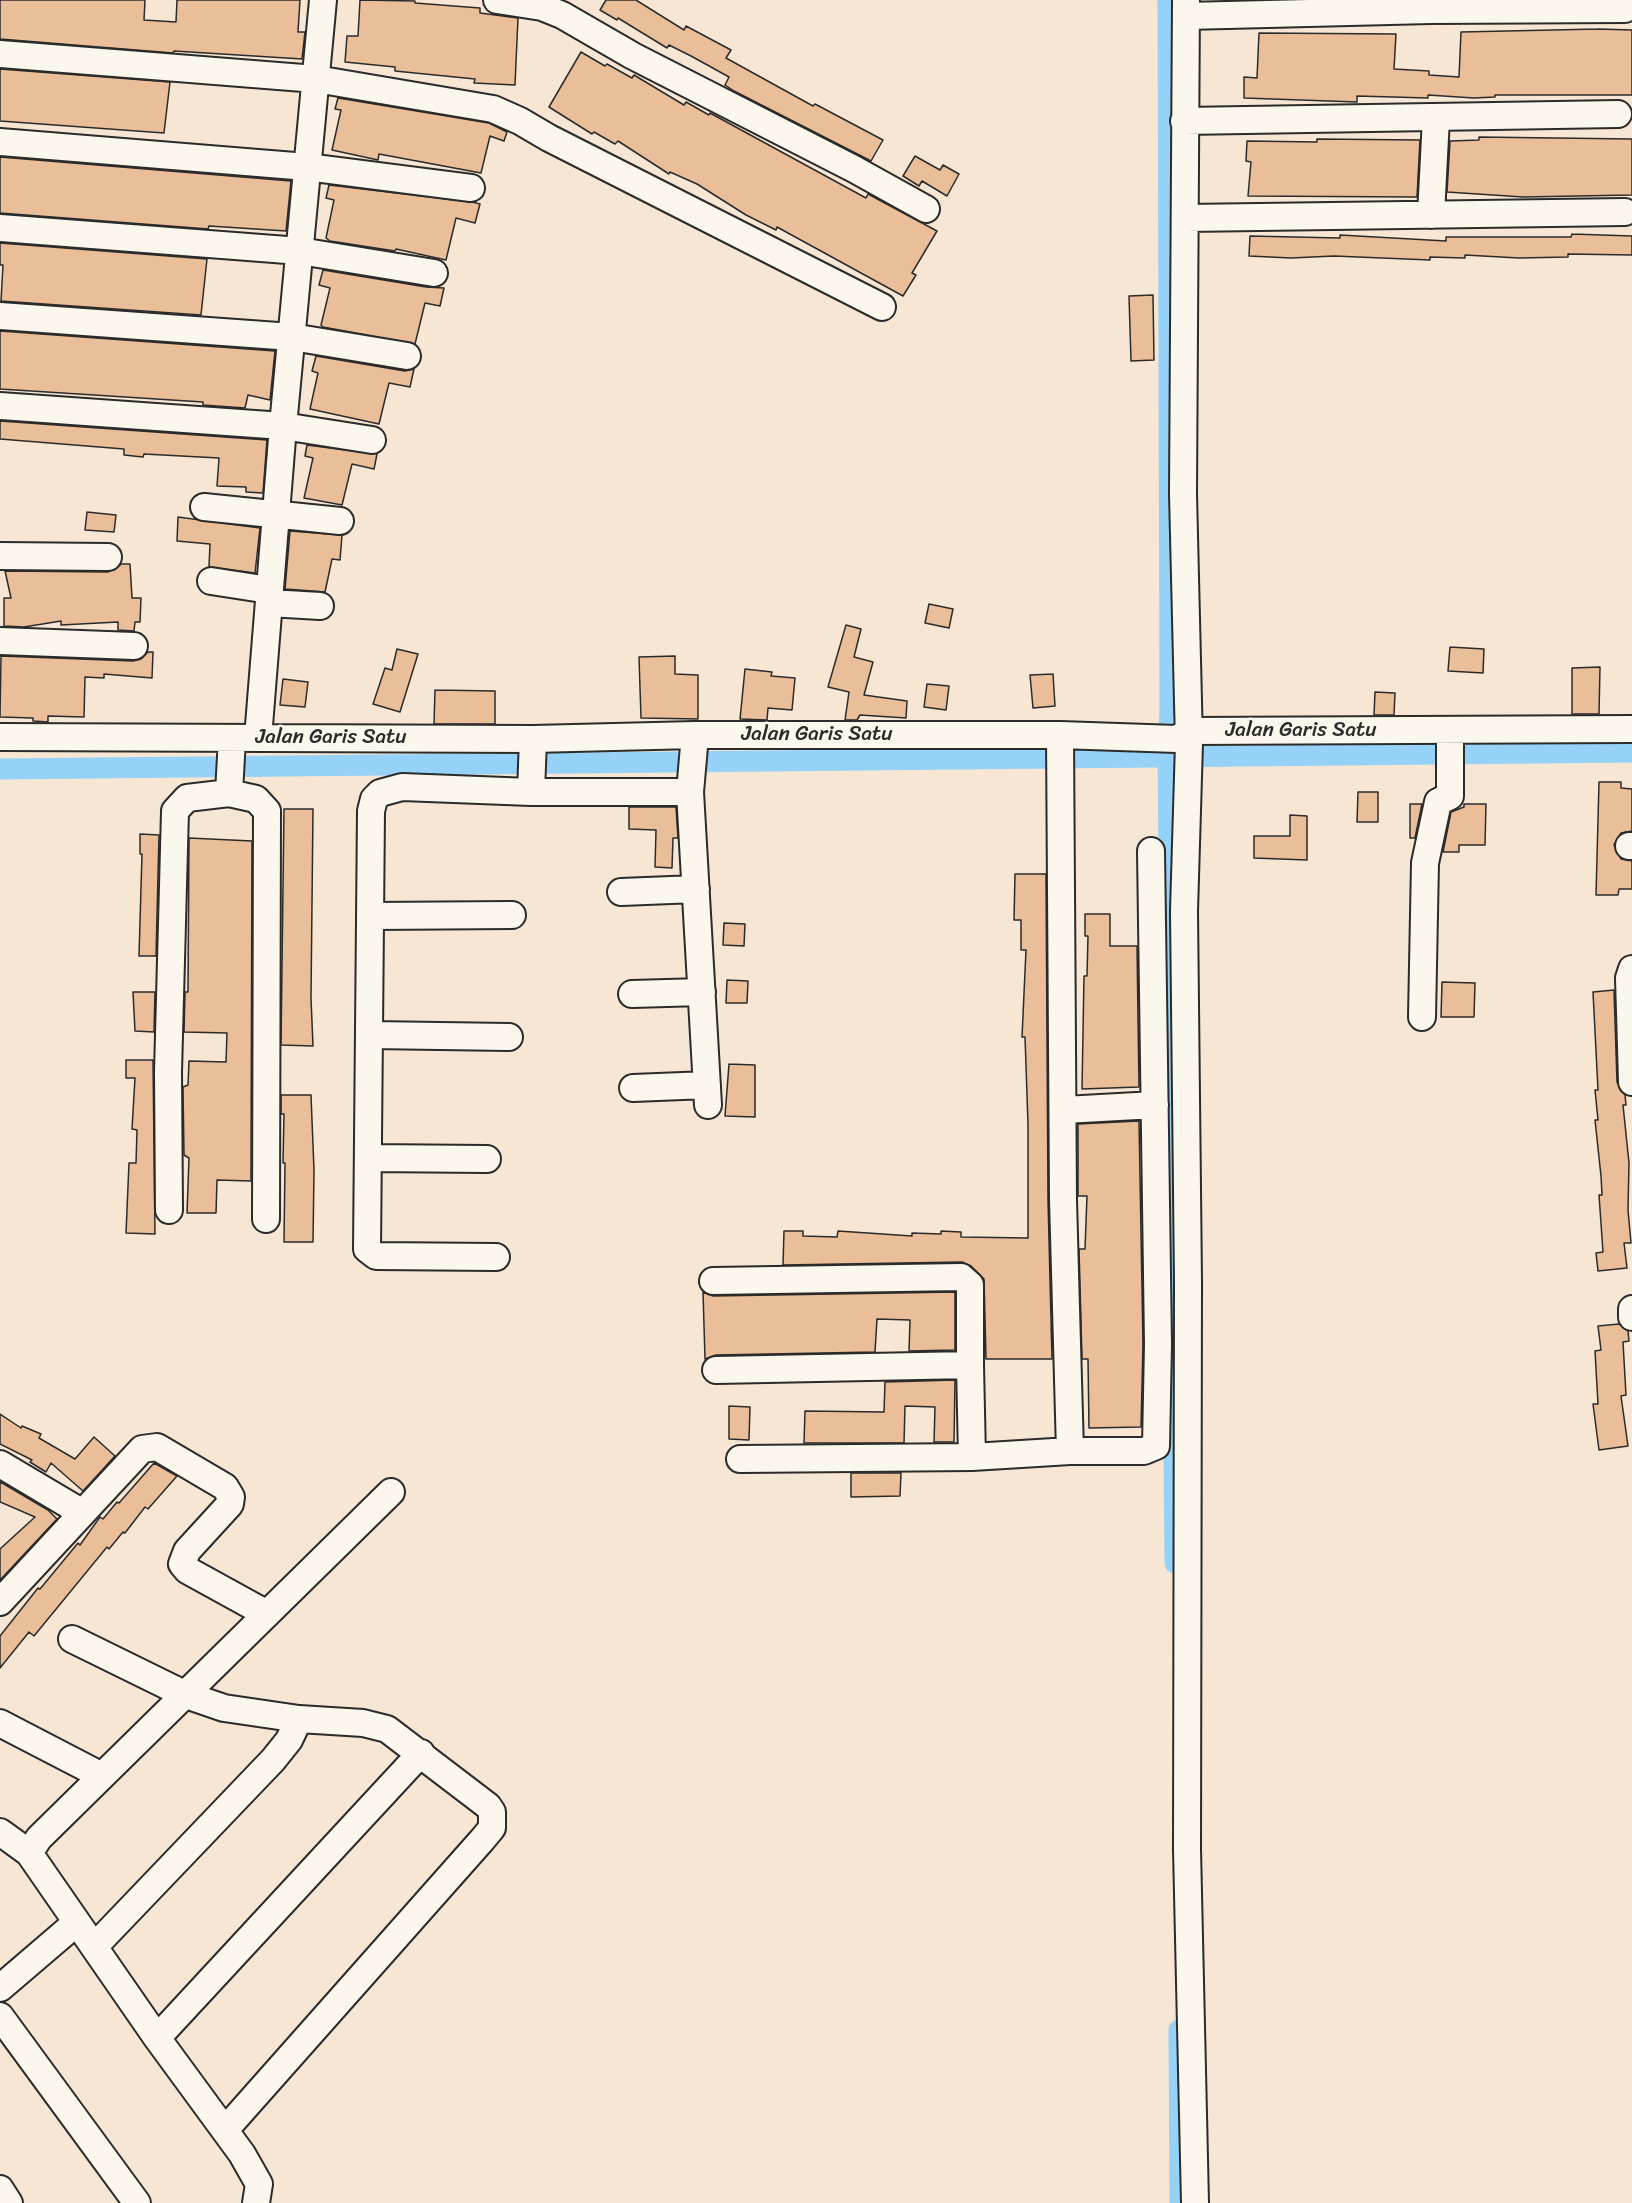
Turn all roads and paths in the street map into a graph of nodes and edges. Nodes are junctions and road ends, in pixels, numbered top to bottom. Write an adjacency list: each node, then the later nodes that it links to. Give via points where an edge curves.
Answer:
1 (322, 0): 6 (street)
2 (497, 0): 13 (street, via 542,7 562,15)
3 (1186, 8): 4 (street); 9 (street)
4 (1625, 9)
5 (0, 54): 6 (street)
6 (316, 79): 11 (street); 20 (street, via 506,114)
7 (1618, 114): 8 (street)
8 (1436, 118): 9 (street); 15 (street)
9 (1184, 121): 16 (street)
10 (0, 142): 11 (street)
11 (307, 167): 12 (street); 18 (street)
12 (471, 188)
13 (926, 209)
14 (1625, 212): 15 (street)
15 (1431, 215): 16 (street)
16 (1186, 218): 41 (street)
17 (0, 228): 18 (street)
18 (300, 251): 19 (street); 22 (street)
19 (434, 273)
20 (882, 307)
21 (0, 316): 22 (street)
22 (292, 337): 23 (street); 25 (street)
23 (407, 356)
24 (0, 406): 25 (street)
25 (283, 426): 26 (street); 28 (street)
26 (372, 440)
27 (204, 507): 28 (street)
28 (276, 514): 29 (street); 33 (street)
29 (340, 521)
30 (0, 556): 31 (street)
31 (108, 557)
32 (211, 581): 33 (street)
33 (269, 596): 34 (street); 40 (street)
34 (320, 606)
35 (0, 641): 36 (street)
36 (134, 646)
37 (1632, 729): 38 (street, Jalan Garis Satu)
38 (1449, 730): 41 (street, Jalan Garis Satu); 57 (street, via 1450,796 1438,802 1425,863)
39 (0, 737): 44 (street, Jalan Garis Satu)
40 (258, 738): 44 (street, Jalan Garis Satu); 45 (street, Jalan Garis Satu)
41 (1178, 738): 43 (street, Jalan Garis Satu); 101 (street, via 1188,776 1184,910 1187,1849)
42 (694, 741): 43 (street, Jalan Garis Satu); 45 (street, Jalan Garis Satu); 48 (street)
43 (1060, 741): 64 (street)
44 (232, 742): 46 (street)
45 (532, 743): 47 (street)
46 (229, 786): 67 (street, via 187,798 175,811 168,1072); 68 (street, via 256,799 267,811)
47 (531, 786): 48 (street); 53 (street, via 402,787 380,793 371,811)
48 (691, 786): 50 (street)
49 (1151, 851): 63 (street)
50 (696, 889): 51 (street); 55 (street)
51 (621, 892)
52 (512, 915): 53 (street)
53 (372, 916): 58 (street)
54 (1632, 969): 60 (street)
55 (702, 992): 56 (street); 62 (street, via 708,1095)
56 (632, 994)
57 (1422, 1017)
58 (371, 1035): 59 (street); 65 (street)
59 (509, 1037)
60 (1632, 1046): 61 (street)
61 (1632, 1082)
62 (633, 1088)
63 (1155, 1104): 64 (street); 75 (street, via 1158,1442 1144,1451)
64 (1064, 1110): 75 (street)
65 (369, 1158): 66 (street); 69 (street, via 369,1253)
66 (487, 1159)
67 (169, 1209)
68 (266, 1219)
69 (496, 1257)
70 (713, 1281): 73 (street, via 961,1276 970,1285)
71 (1632, 1311): 72 (street)
72 (1632, 1317)
73 (970, 1365): 74 (street); 76 (street)
74 (716, 1370)
75 (1070, 1451): 76 (street)
76 (972, 1457): 77 (street)
77 (740, 1459)
78 (0, 1464): 80 (street)
79 (391, 1492): 82 (street)
80 (81, 1512): 81 (street); 82 (street, via 142,1449 157,1447 225,1487 231,1497 230,1504 187,1551 182,1564)
81 (0, 1602)
82 (267, 1614): 84 (street)
83 (72, 1639): 84 (street)
84 (186, 1695): 85 (street, via 224,1708); 88 (street)
85 (299, 1719): 87 (street, via 378,1725 399,1735); 92 (street, via 273,1760)
86 (0, 1723): 88 (street)
87 (421, 1753): 95 (street); 96 (street, via 488,1806 492,1828)
88 (102, 1776): 90 (street)
89 (0, 1832): 90 (street)
90 (28, 1853): 91 (street)
91 (76, 1923): 92 (street); 93 (street)
92 (94, 1947): 95 (street)
93 (0, 1988)
94 (0, 2016): 99 (street)
95 (157, 2038): 96 (street)
96 (225, 2130): 100 (street, via 259,2184)
97 (0, 2188): 98 (street)
98 (9, 2203)
99 (137, 2203)
100 (256, 2203)
101 (1195, 2203)

